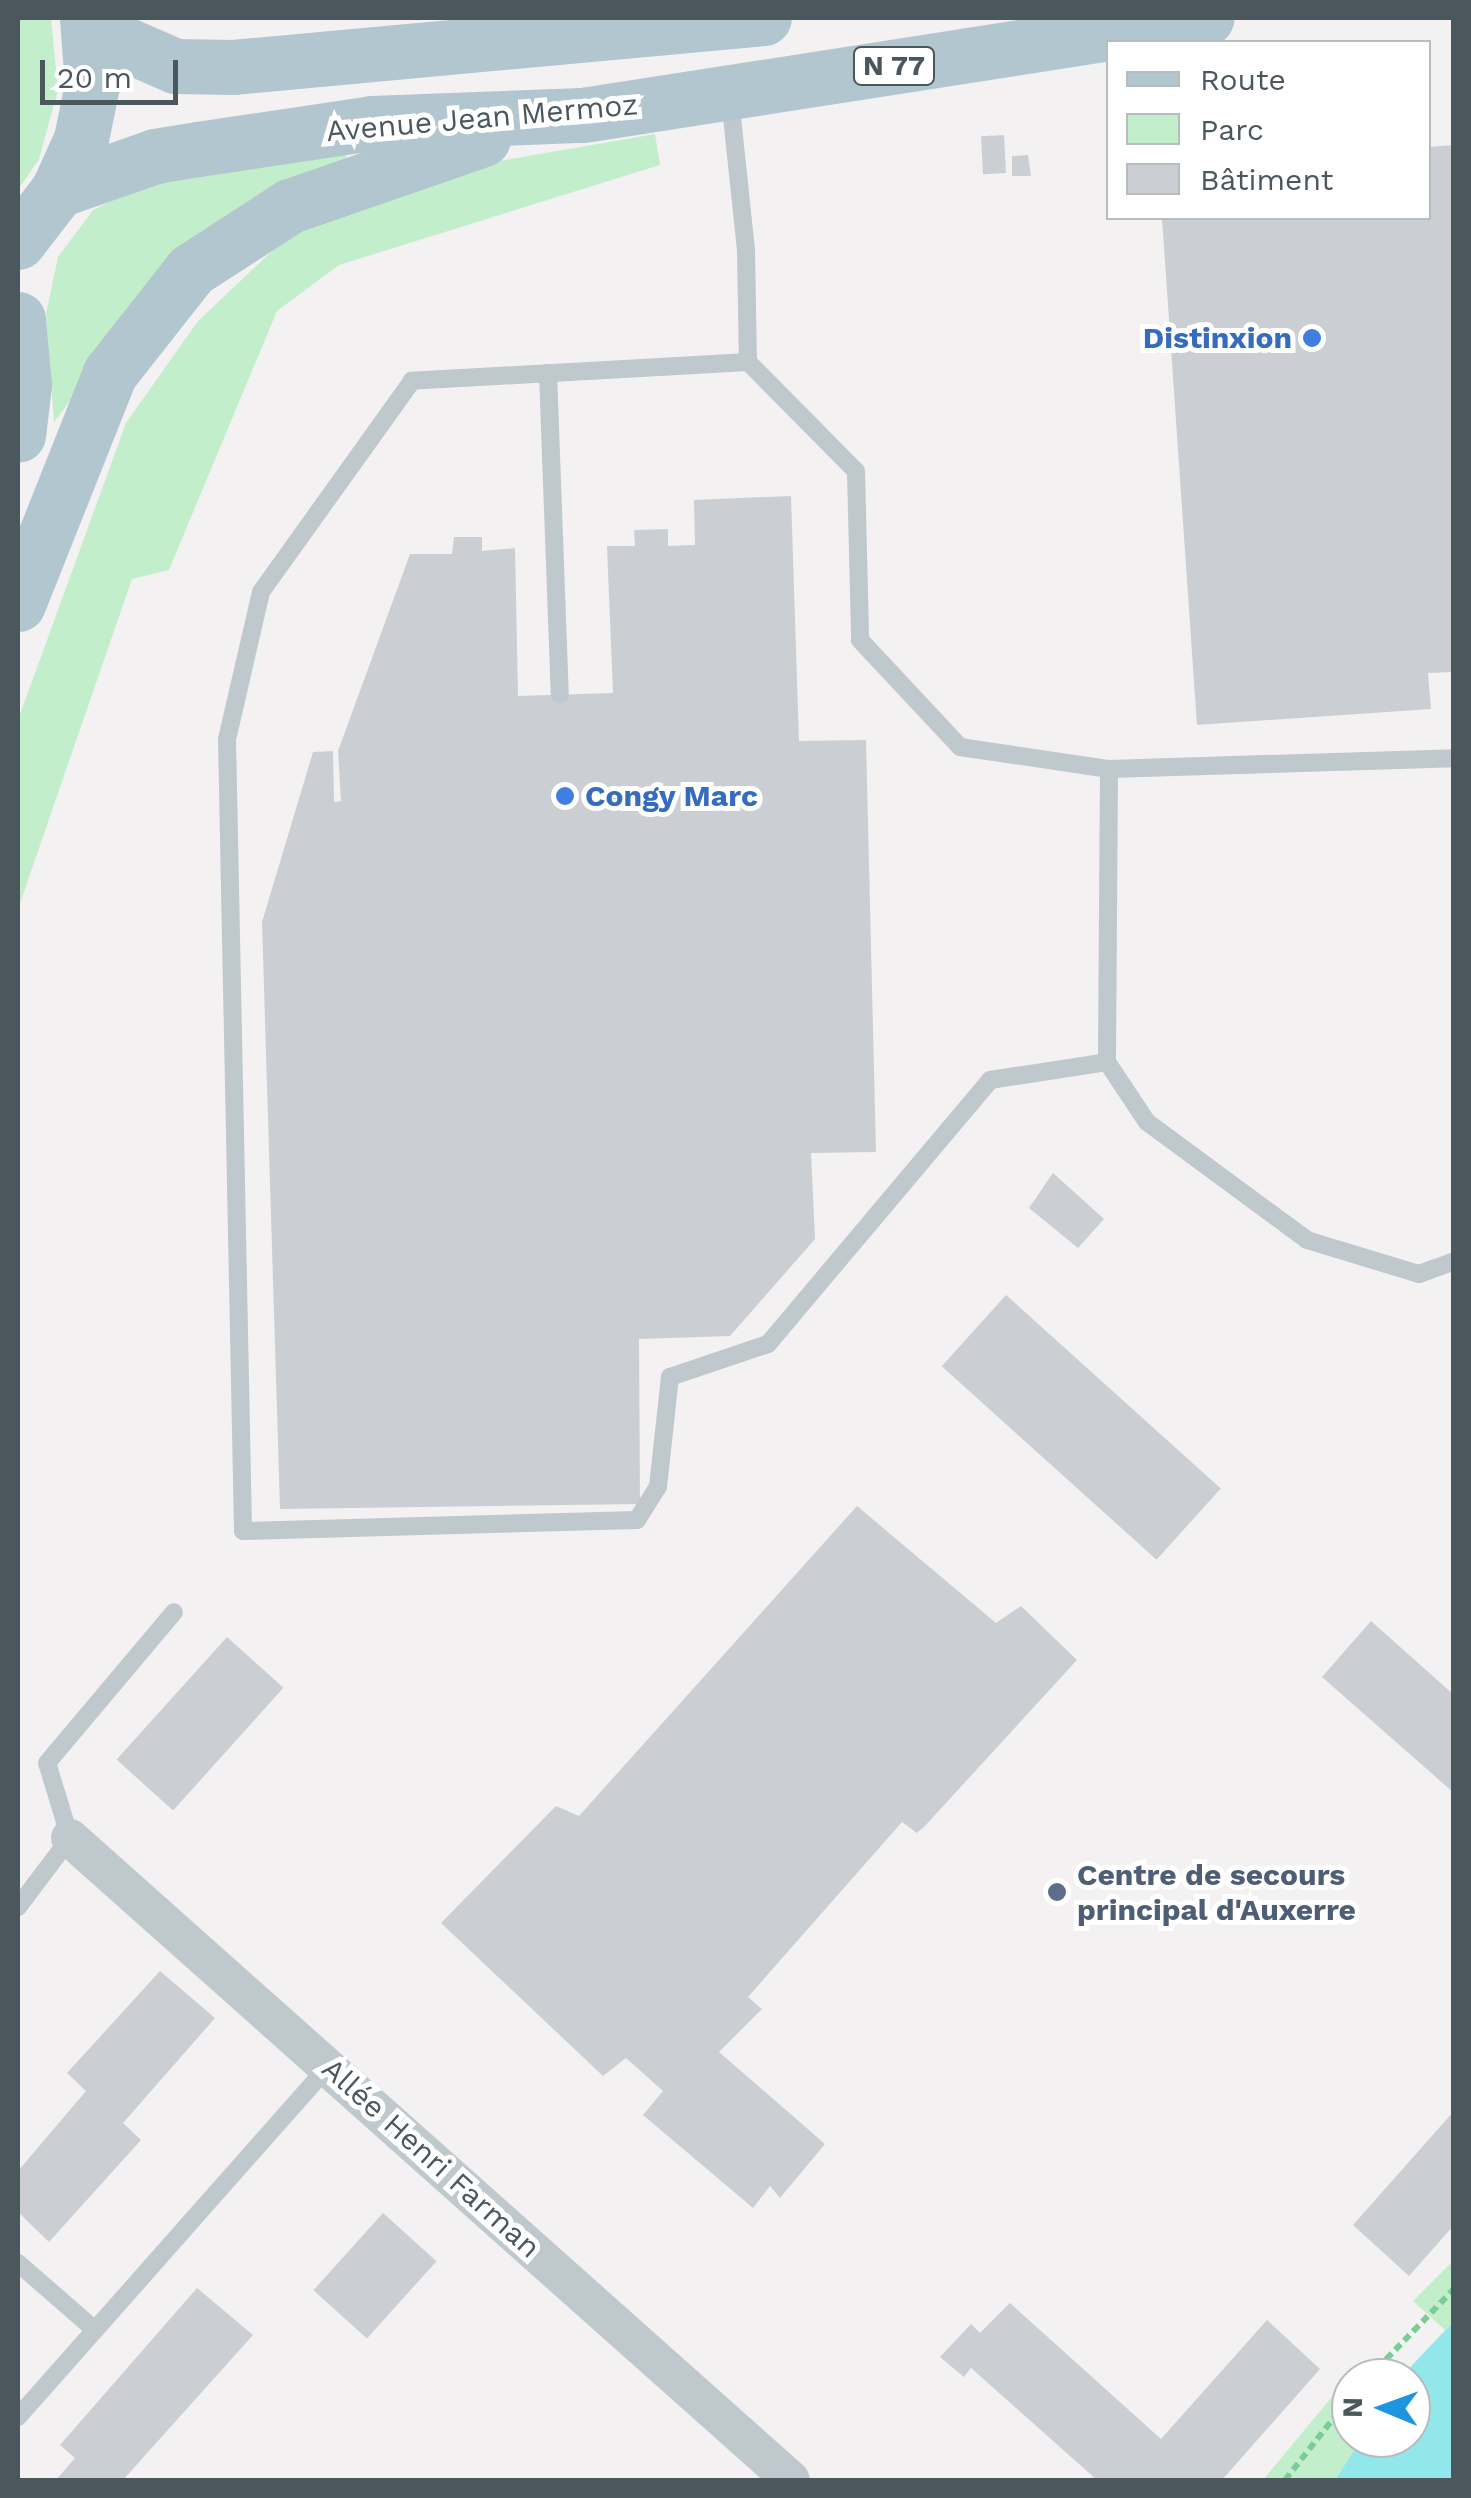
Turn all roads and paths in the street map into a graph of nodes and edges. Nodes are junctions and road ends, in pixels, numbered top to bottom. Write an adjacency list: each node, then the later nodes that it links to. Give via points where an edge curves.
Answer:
1 (1206, 18): 4 (main road, Avenue Jean Mermoz / N 77)
2 (744, 20): 3 (main road, via 233,67 174,66); 4 (main road)
3 (88, 23): 6 (main road, via 92,84 81,139)
4 (730, 92): 5 (main road, Avenue Jean Mermoz / N 77); 9 (lane, via 746,250)
5 (583, 115): 6 (main road, Avenue Jean Mermoz / N 77, via 352,126 156,156); 12 (main road, via 438,149 290,206 191,270 110,373)
6 (58, 190): 7 (main road)
7 (18, 242)
8 (18, 319): 11 (main road, via 24,384)
9 (748, 362): 10 (lane); 15 (lane, via 856,471 860,640 960,748)
10 (548, 373): 13 (lane); 16 (lane, via 412,381 261,592 227,739 243,1531 637,1520 658,1487 670,1376 768,1344 990,1080)
11 (18, 435)
12 (18, 604)
13 (560, 694)
14 (1454, 758): 15 (lane)
15 (1110, 769): 16 (lane)
16 (1107, 1062): 17 (lane, via 1147,1122 1307,1240 1419,1274)
17 (1454, 1261)
18 (174, 1612): 19 (lane, via 47,1763)
19 (70, 1838): 20 (lane); 21 (street, Allée Henri Farman)
20 (18, 1907)
21 (328, 2066): 24 (lane); 28 (street, Allée Henri Farman)
22 (18, 2263): 24 (lane)
23 (1454, 2289): 25 (path)
24 (94, 2330): 26 (lane)
25 (1387, 2358)
26 (18, 2417)
27 (1331, 2422): 29 (path)
28 (791, 2480)
29 (1286, 2480)

